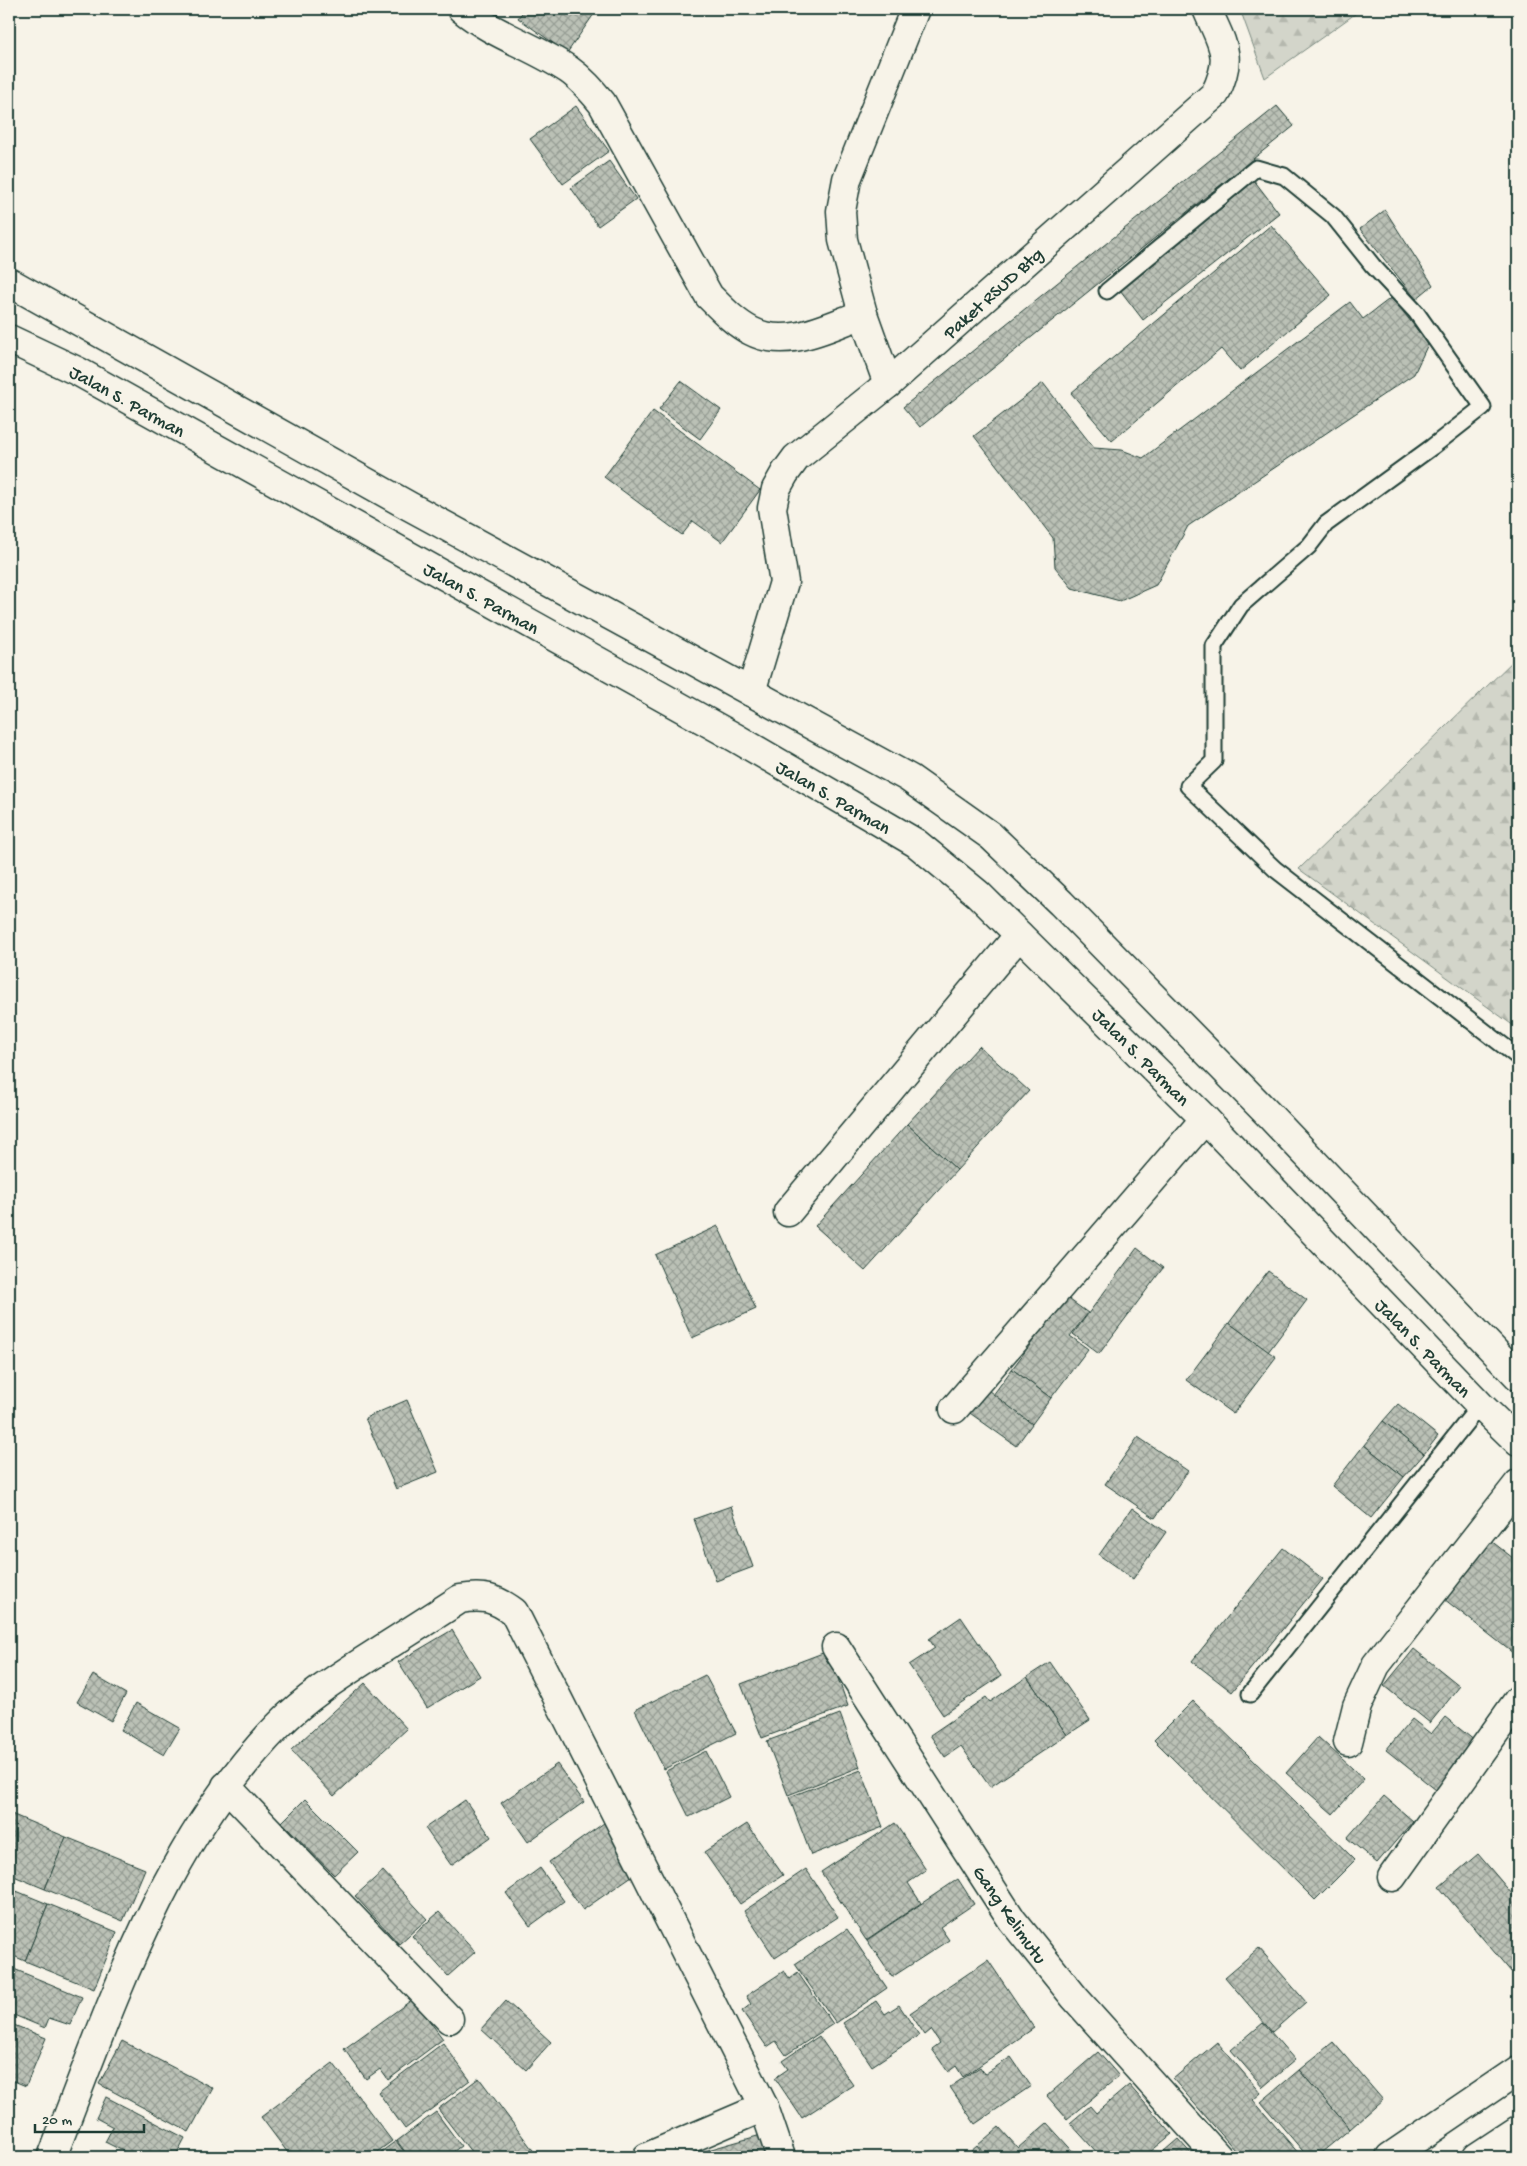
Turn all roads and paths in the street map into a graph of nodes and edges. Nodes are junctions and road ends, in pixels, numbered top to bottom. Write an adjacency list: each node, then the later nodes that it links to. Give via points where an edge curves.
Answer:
1 (462, 9): 6 (street, via 570,71 589,87 602,103 709,296 730,317 752,332 773,338 796,338)
2 (915, 9): 6 (street, via 847,179 841,210 843,240)
3 (1207, 9): 8 (street, Paket RSUD Btg, via 1226,54 1225,74 1215,94)
4 (9, 282): 9 (street, via 409,506)
5 (1107, 291): 11 (lane, via 1256,168 1284,176 1333,216 1416,312 1483,406 1326,524 1309,546 1241,605 1214,646 1214,761 1188,786 1275,870)
6 (863, 314): 8 (street)
7 (9, 339): 10 (street, Jalan S. Parman, via 79,372 727,733 916,843 978,894)
8 (888, 384): 9 (street, Paket RSUD Btg, via 796,458 776,489 772,508 784,582)
9 (751, 692): 14 (street, via 909,778 991,836 1255,1101)
10 (1019, 935): 12 (street, Jalan S. Parman); 13 (street)
11 (1518, 1057)
12 (1205, 1119): 15 (street, Jalan S. Parman); 16 (street)
13 (788, 1212)
14 (1518, 1376)
15 (1480, 1405): 17 (street, Jalan S. Parman); 20 (lane)
16 (954, 1409)
17 (1518, 1442)
18 (1518, 1484): 22 (street, via 1376,1665 1358,1706)
19 (836, 1647): 32 (street, Gang Kelimutu, via 1012,1920 1075,1998)
20 (1250, 1694)
21 (1518, 1700): 24 (street)
22 (1348, 1742)
23 (226, 1786): 25 (street); 27 (street, via 278,1725 322,1687 460,1599 479,1596 499,1602 514,1612); 29 (street, via 203,1819 156,1904 115,1995)
24 (1392, 1877)
25 (449, 2019)
26 (1518, 2070): 33 (street)
27 (764, 2107): 30 (street); 31 (street)
28 (1518, 2130): 34 (street)
29 (52, 2157)
30 (647, 2157)
31 (781, 2157)
32 (1218, 2157)
33 (1390, 2157)
34 (1477, 2157)

